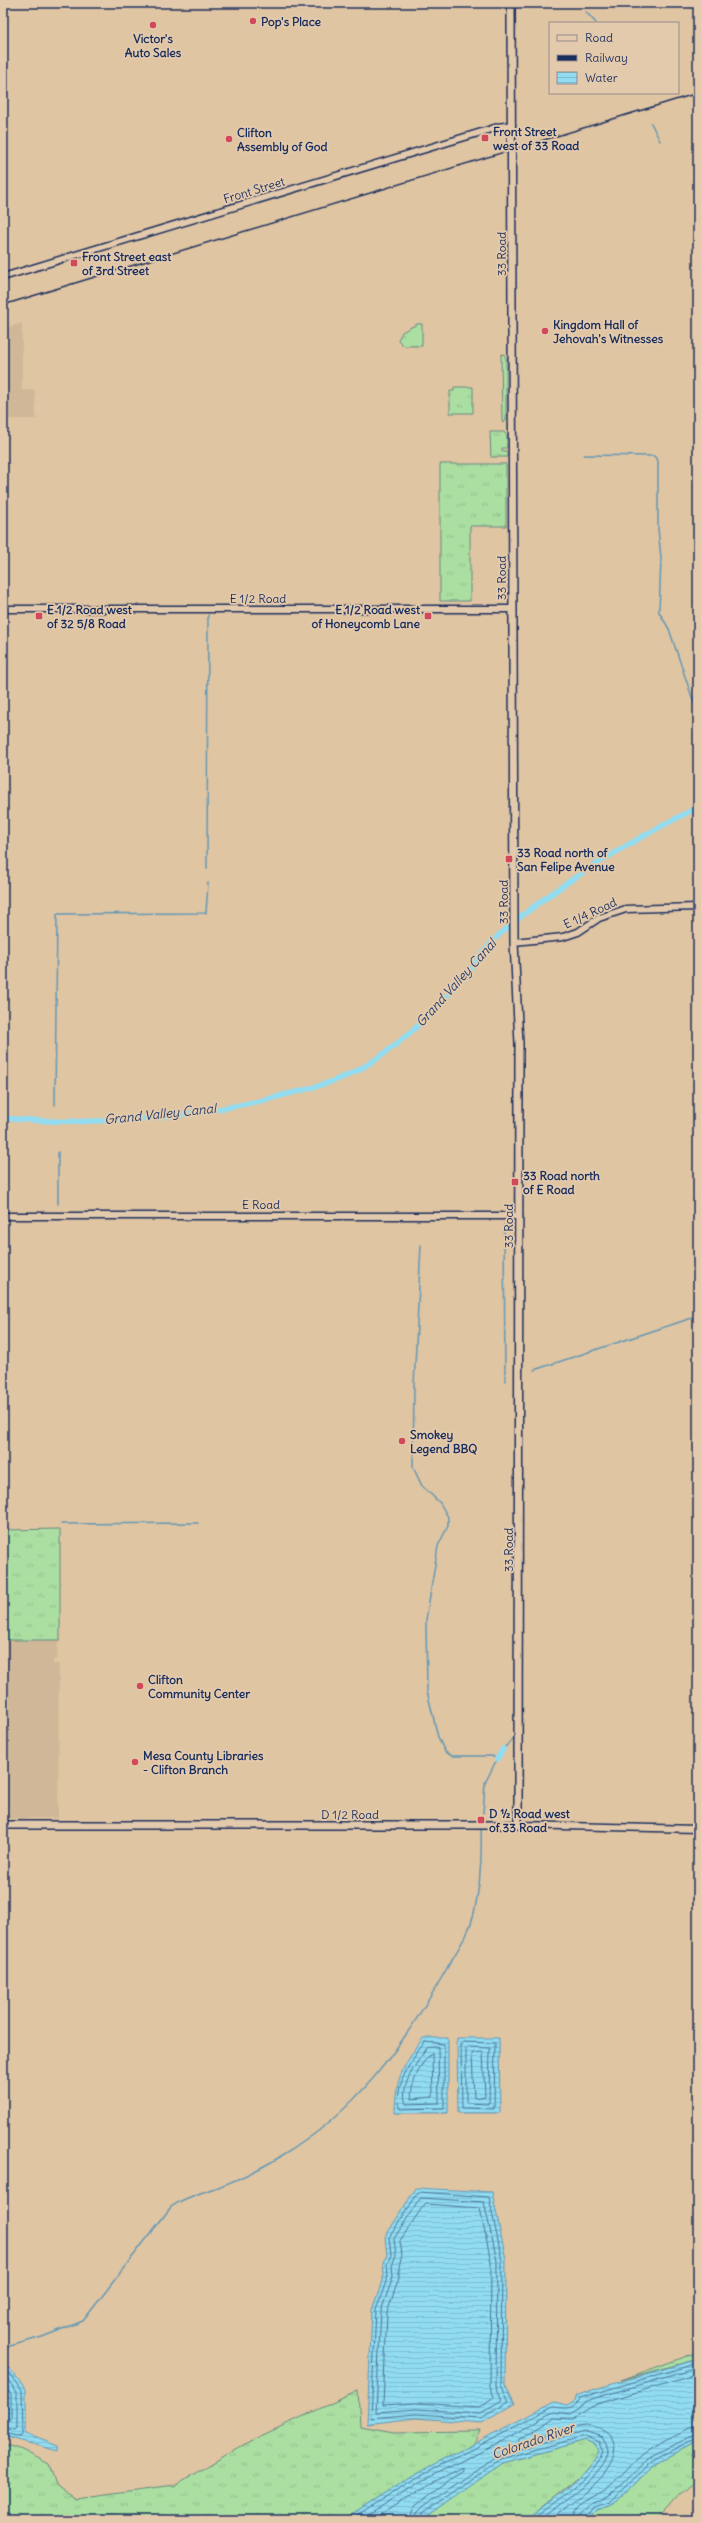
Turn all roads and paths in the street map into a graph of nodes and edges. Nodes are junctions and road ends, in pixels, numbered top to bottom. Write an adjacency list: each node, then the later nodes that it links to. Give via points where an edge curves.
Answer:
1 (511, 3): 2 (main road, 33 Road)
2 (512, 125): 3 (street, Front Street, via 491,129); 5 (main road, 33 Road)
3 (3, 277)
4 (3, 609): 5 (street, E 1/2 Road)
5 (513, 609): 7 (main road, 33 Road)
6 (698, 907): 7 (street, E 1/4 Road, via 626,909 599,918 578,932 563,937)
7 (514, 942): 9 (main road, 33 Road, via 519,1044)
8 (3, 1216): 9 (street, E Road)
9 (519, 1216): 10 (main road, 33 Road)
10 (518, 1824): 11 (main road, D 1/2 Road); 12 (street, D 1/2 Road)
11 (3, 1825)
12 (698, 1829)

